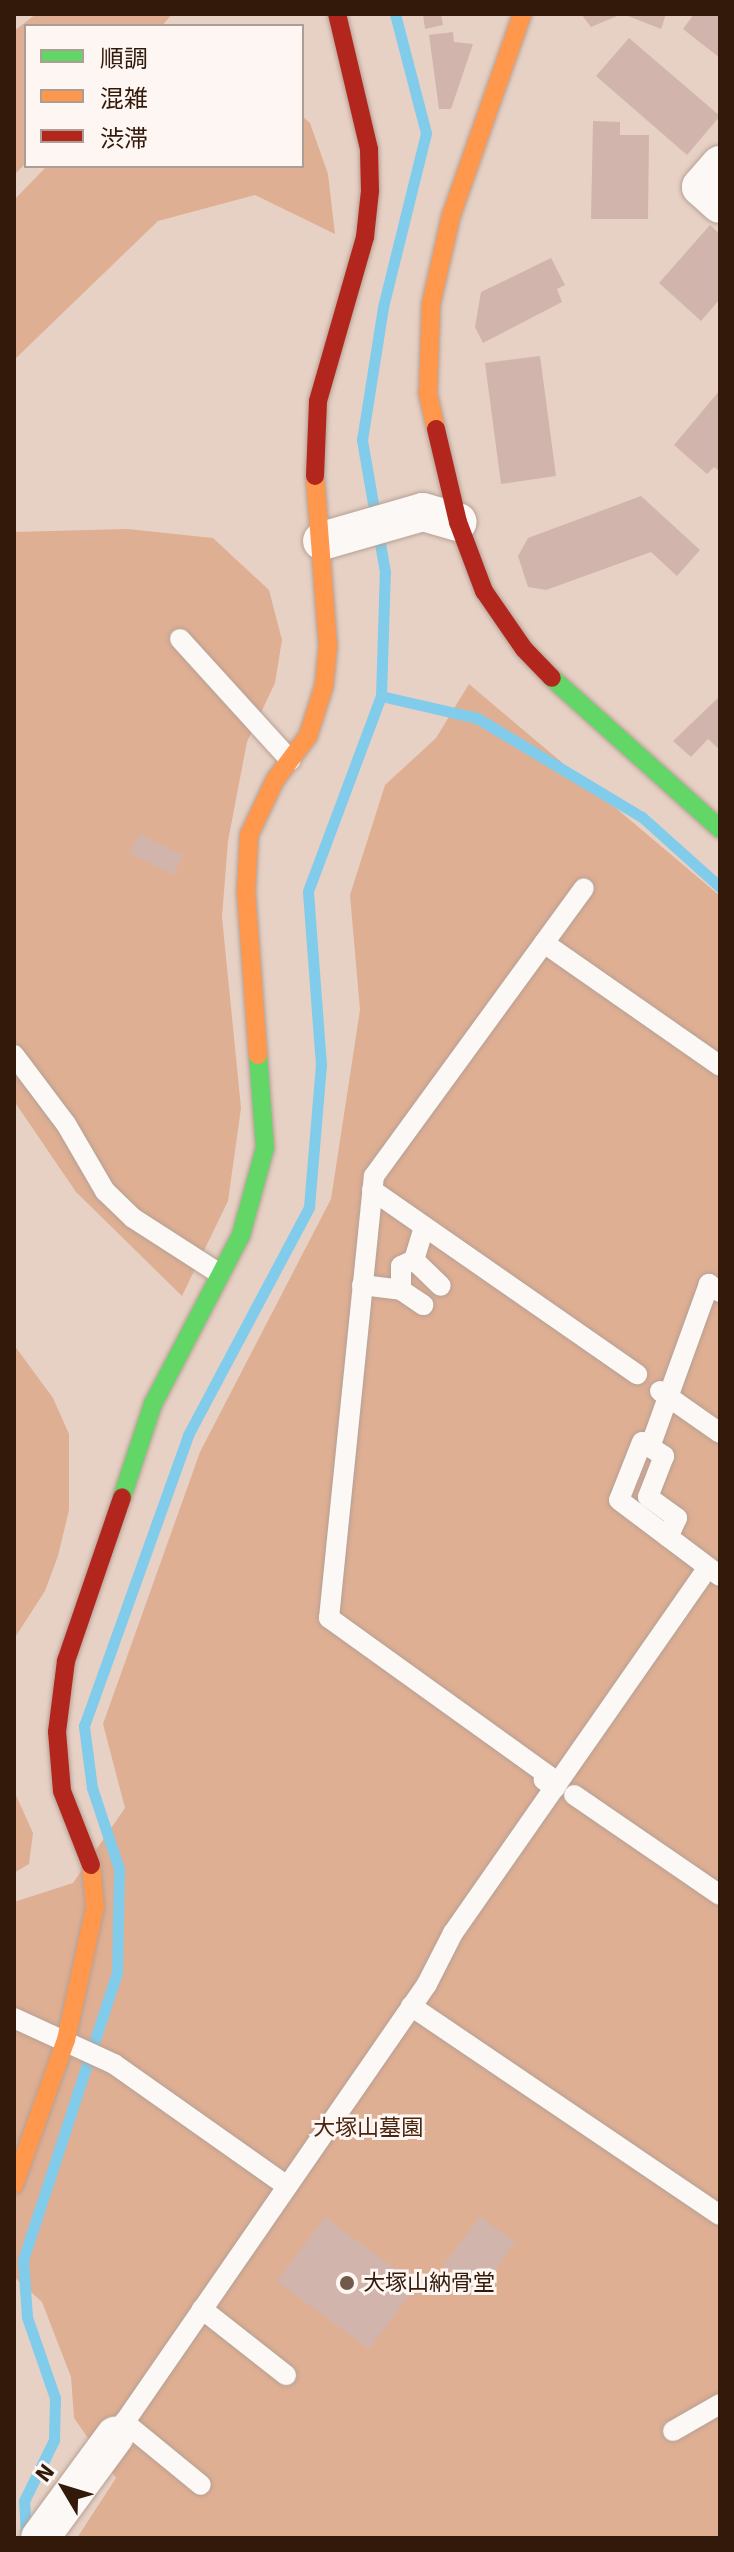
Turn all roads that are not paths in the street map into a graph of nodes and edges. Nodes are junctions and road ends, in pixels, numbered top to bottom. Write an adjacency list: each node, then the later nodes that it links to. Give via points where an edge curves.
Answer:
1 (337, 14): 6 (street, via 369,149 370,191 365,237 318,401 315,480)
2 (522, 14): 5 (street, via 451,216 431,304 428,393)
3 (720, 165): 4 (street, via 701,187)
4 (720, 204)
5 (441, 517): 6 (street); 9 (street, via 524,649 576,703)
6 (322, 541): 8 (street, via 328,646 324,686 308,736)
7 (180, 639): 8 (lane)
8 (290, 760): 17 (street, via 249,835 246,893 265,1148 241,1235)
9 (720, 829)
10 (584, 888): 11 (lane)
11 (544, 943): 13 (lane); 14 (lane, via 374,1176)
12 (14, 1055): 17 (lane, via 66,1124 105,1191 133,1218)
13 (720, 1066)
14 (372, 1190): 15 (lane); 18 (lane)
15 (424, 1227): 16 (lane); 23 (lane)
16 (414, 1260): 19 (lane); 20 (lane, via 401,1266)
17 (220, 1274): 35 (street, via 153,1404 66,1661 57,1732 62,1791 90,1858 95,1907)
18 (362, 1285): 20 (lane); 30 (lane, via 329,1618)
19 (441, 1286)
20 (401, 1290): 22 (lane)
21 (720, 1292): 24 (lane, via 709,1284)
22 (423, 1305)
23 (637, 1374)
24 (664, 1394): 25 (lane); 26 (lane)
25 (720, 1433)
26 (650, 1447): 27 (lane, via 664,1456 648,1497 677,1518); 27 (lane, via 642,1442 619,1500)
27 (668, 1537): 28 (lane)
28 (716, 1571): 29 (lane)
29 (615, 1711): 30 (lane); 31 (lane)
30 (565, 1791): 31 (lane); 32 (lane)
31 (508, 1865): 33 (lane, via 453,1933 451,1945)
32 (720, 1895)
33 (411, 2006): 37 (lane); 38 (lane)
34 (14, 2018): 35 (lane)
35 (66, 2040): 36 (street); 37 (lane, via 110,2062)
36 (14, 2185)
37 (287, 2186): 39 (lane)
38 (720, 2215)
39 (202, 2309): 40 (lane); 43 (lane)
40 (286, 2375)
41 (720, 2404): 42 (lane)
42 (673, 2431)
43 (111, 2440): 44 (lane); 45 (street)
44 (201, 2485)
45 (40, 2538)

